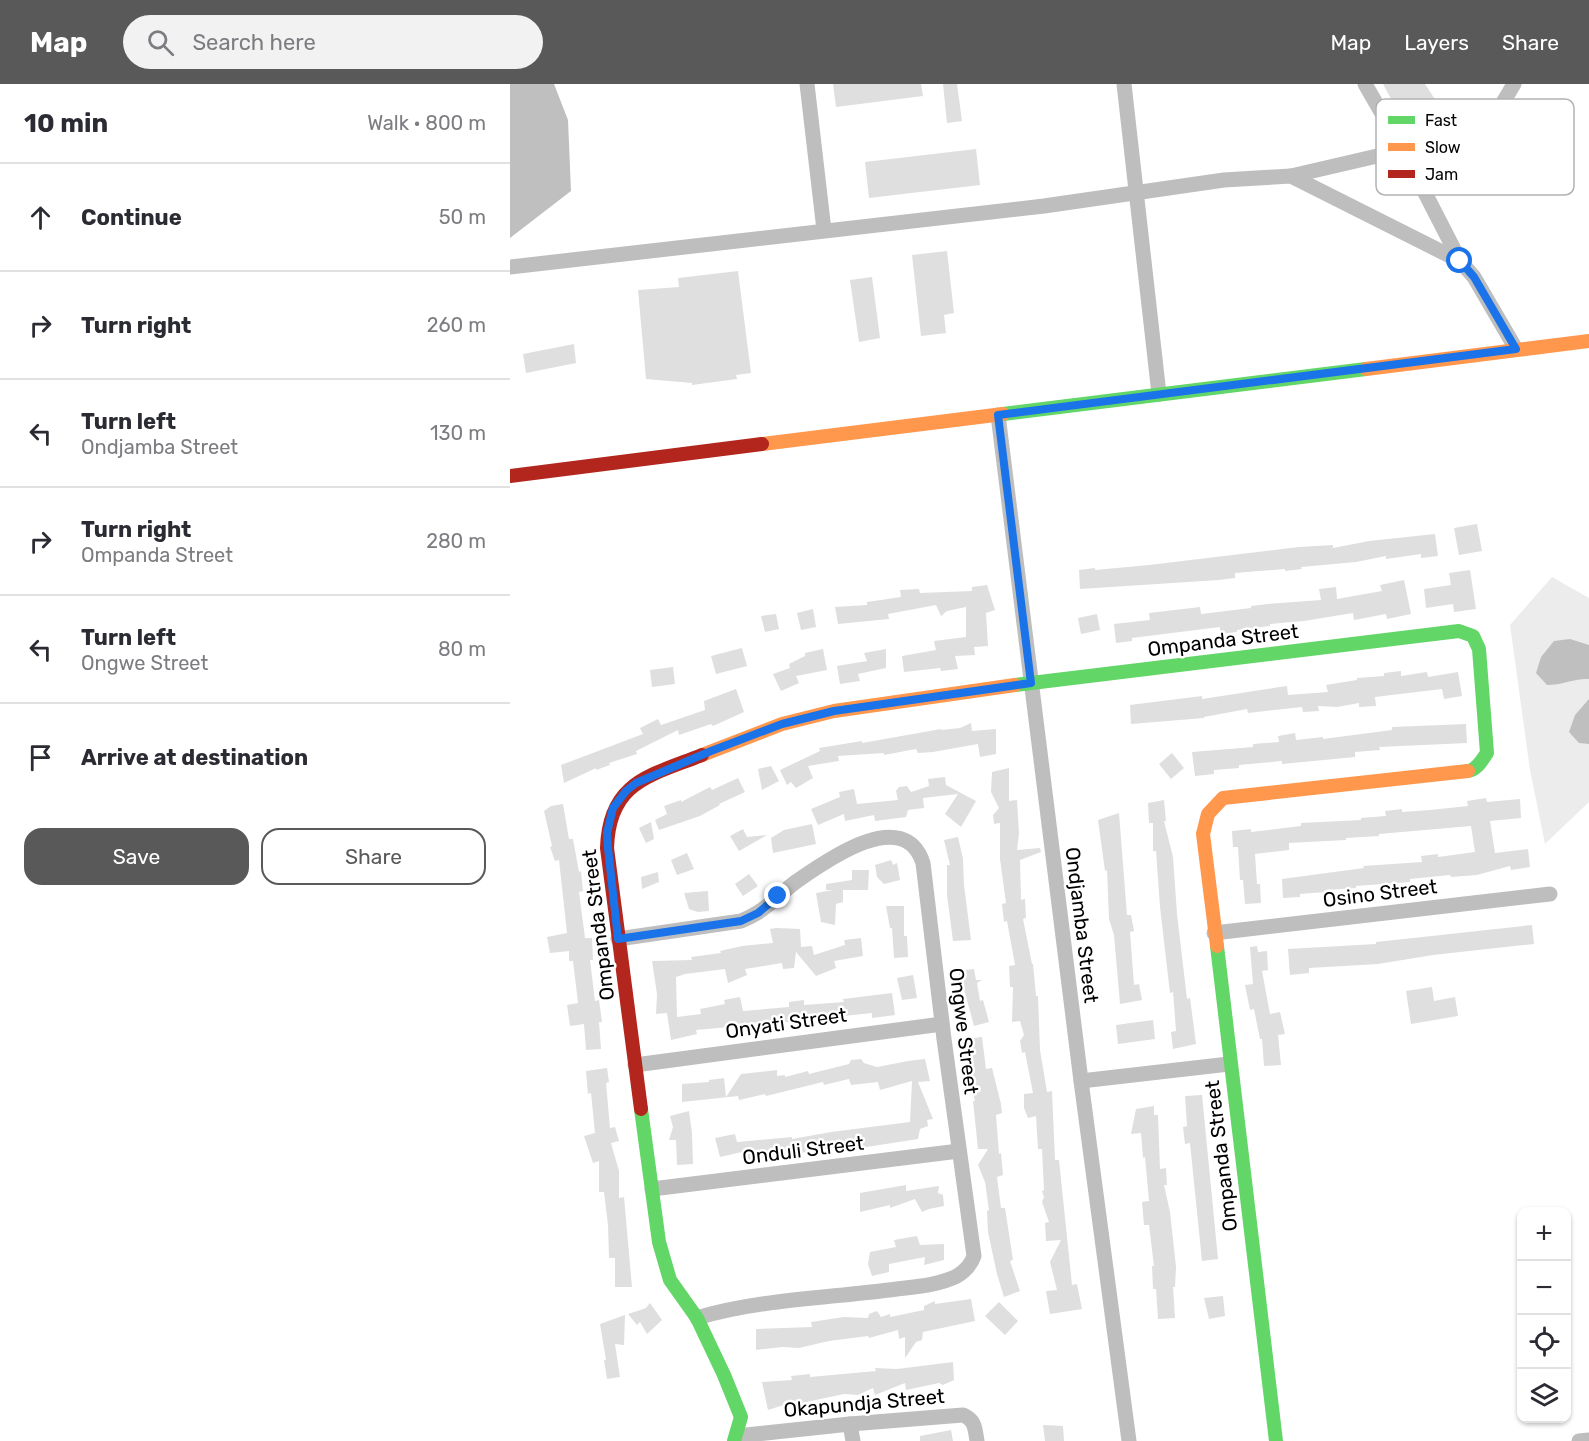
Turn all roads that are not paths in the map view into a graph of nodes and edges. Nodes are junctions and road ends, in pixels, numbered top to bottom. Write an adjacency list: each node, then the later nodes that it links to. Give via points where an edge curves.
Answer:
1 (807, 84): 11 (street)
2 (1124, 84): 9 (street)
3 (1365, 84): 6 (street)
4 (1514, 84): 5 (street)
5 (1505, 99)
6 (1376, 103)
7 (1376, 156): 8 (street)
8 (1291, 176): 9 (street); 12 (street)
9 (1137, 191): 11 (street); 16 (street)
10 (1426, 195): 12 (street)
11 (824, 231): 13 (street)
12 (1460, 261): 15 (street, via 1474,277)
13 (510, 267)
14 (1589, 340): 15 (street)
15 (1516, 349): 16 (street)
16 (1159, 394): 17 (street)
17 (998, 415): 18 (street); 19 (street, Ondjamba Street)
18 (510, 476)
19 (1031, 683): 21 (street, Ompanda Street, via 1459,631 1473,636 1479,649 1487,753 1480,763 1471,771 1223,798 1204,820 1203,834); 22 (street, Ompanda Street, via 808,716 636,783 613,808 607,833); 26 (street, Ondjamba Street)
20 (1550, 894): 21 (street, Osino Street)
21 (1214, 933): 24 (street, Ompanda Street)
22 (618, 939): 23 (street, Ongwe Street, via 741,921 861,842 876,838 906,840 921,855 923,863); 25 (street, Ompanda Street)
23 (942, 1024): 25 (street, Onyati Street); 27 (street, Ongwe Street)
24 (1229, 1064): 26 (street); 36 (street, Ompanda Street)
25 (635, 1065): 28 (street, Ompanda Street)
26 (1081, 1081): 35 (street, Ondjamba Street)
27 (959, 1151): 28 (street, Onduli Street); 29 (street, Ongwe Street, via 974,1256 958,1275 927,1284 839,1297 739,1307)
28 (652, 1189): 29 (street, Ompanda Street, via 667,1273)
29 (697, 1318): 31 (street, Ompanda Street, via 741,1417)
30 (850, 1424): 31 (street, Okapundja Street); 33 (street); 34 (street, Okapundja Street, via 963,1415 975,1425)
31 (735, 1439)
32 (1589, 1440): 37 (street)
33 (853, 1441)
34 (977, 1441)
35 (1129, 1441)
36 (1276, 1441)
37 (1579, 1441)

